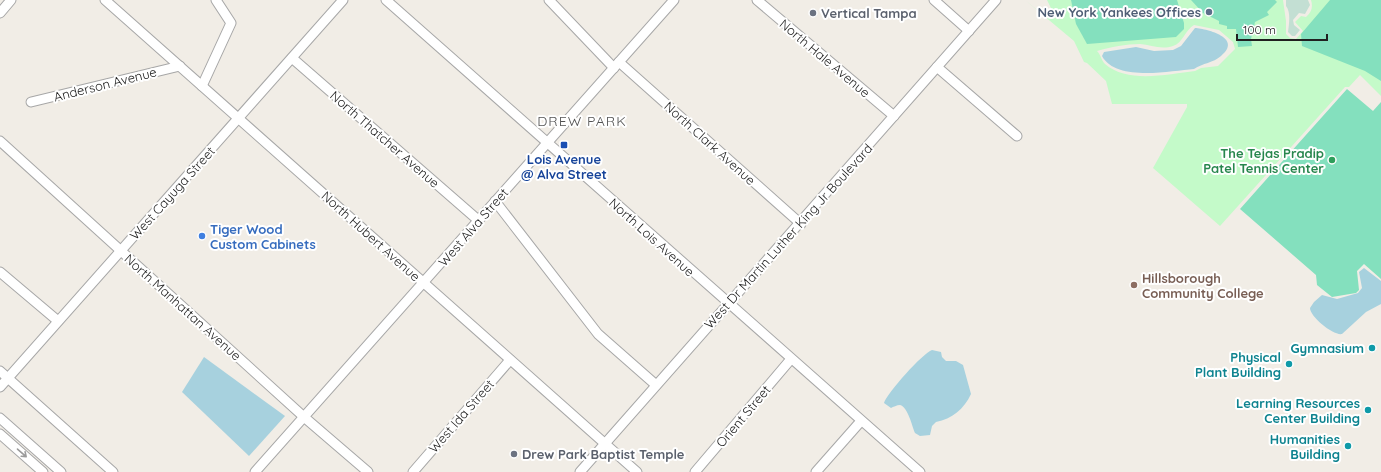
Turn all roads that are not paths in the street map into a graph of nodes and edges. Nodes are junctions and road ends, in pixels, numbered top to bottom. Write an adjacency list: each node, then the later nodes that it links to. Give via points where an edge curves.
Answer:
1 (11, 0): 11 (street)
2 (105, 0): 15 (street, North Hubert Avenue)
3 (216, 0): 17 (street, via 231,23)
4 (343, 0): 13 (street, West Cayuga Street)
5 (386, 0): 23 (street, North Lois Avenue)
6 (549, 0): 14 (street, North Clark Avenue)
7 (674, 0): 14 (street, West Alva Street)
8 (757, 0): 19 (street, North Hale Avenue)
9 (934, 0): 12 (street)
10 (996, 0): 12 (street, West Dr Martin Luther King Jr Boulevard)
11 (0, 12)
12 (969, 31): 16 (street, West Dr Martin Luther King Jr Boulevard)
13 (292, 58): 20 (street, West Cayuga Street); 25 (street, North Thatcher Avenue)
14 (617, 65): 23 (street, West Alva Street); 26 (street, North Clark Avenue)
15 (180, 66): 17 (street, North Hubert Avenue); 18 (street, Anderson Avenue)
16 (937, 67): 19 (street, West Dr Martin Luther King Jr Boulevard); 21 (street)
17 (202, 86): 20 (street, North Hubert Avenue)
18 (31, 102)
19 (894, 116): 26 (street, West Dr Martin Luther King Jr Boulevard)
20 (239, 118): 27 (street, West Cayuga Street); 29 (street, North Hubert Avenue)
21 (1017, 136)
22 (0, 142): 27 (street, North Manhattan Avenue)
23 (547, 143): 24 (street, West Alva Street); 30 (street, North Lois Avenue)
24 (495, 201): 25 (street, West Alva Street); 36 (street, via 598,334)
25 (478, 220): 29 (street, West Alva Street)
26 (801, 224): 30 (street, West Dr Martin Luther King Jr Boulevard)
27 (120, 251): 31 (street, West Cayuga Street); 38 (street, North Manhattan Avenue)
28 (0, 272): 31 (street)
29 (423, 283): 33 (street, North Hubert Avenue); 38 (street, West Alva Street)
30 (728, 304): 32 (street, North Lois Avenue); 36 (street, West Dr Martin Luther King Jr Boulevard)
31 (58, 321): 35 (street, West Cayuga Street)
32 (791, 359): 40 (street, North Lois Avenue); 51 (street, Orient Street)
33 (510, 360): 42 (street, North Hubert Avenue); 48 (street, West Ida Street)
34 (0, 371): 35 (street)
35 (8, 378): 37 (street, West Cayuga Street); 45 (street)
36 (656, 385): 42 (street, West Dr Martin Luther King Jr Boulevard)
37 (0, 387)
38 (304, 417): 46 (street, West Alva Street); 47 (street, North Manhattan Avenue)
39 (0, 418): 44 (street)
40 (861, 420): 52 (street); 53 (street, North Lois Avenue)
41 (0, 434): 43 (street, one-way to 43)
42 (605, 444): 49 (street, West Dr Martin Luther King Jr Boulevard); 50 (street, North Hubert Avenue)
43 (43, 472)
44 (61, 472)
45 (113, 472)
46 (255, 472)
47 (368, 472)
48 (413, 472)
49 (580, 472)
50 (636, 472)
51 (695, 472)
52 (816, 472)
53 (920, 472)

